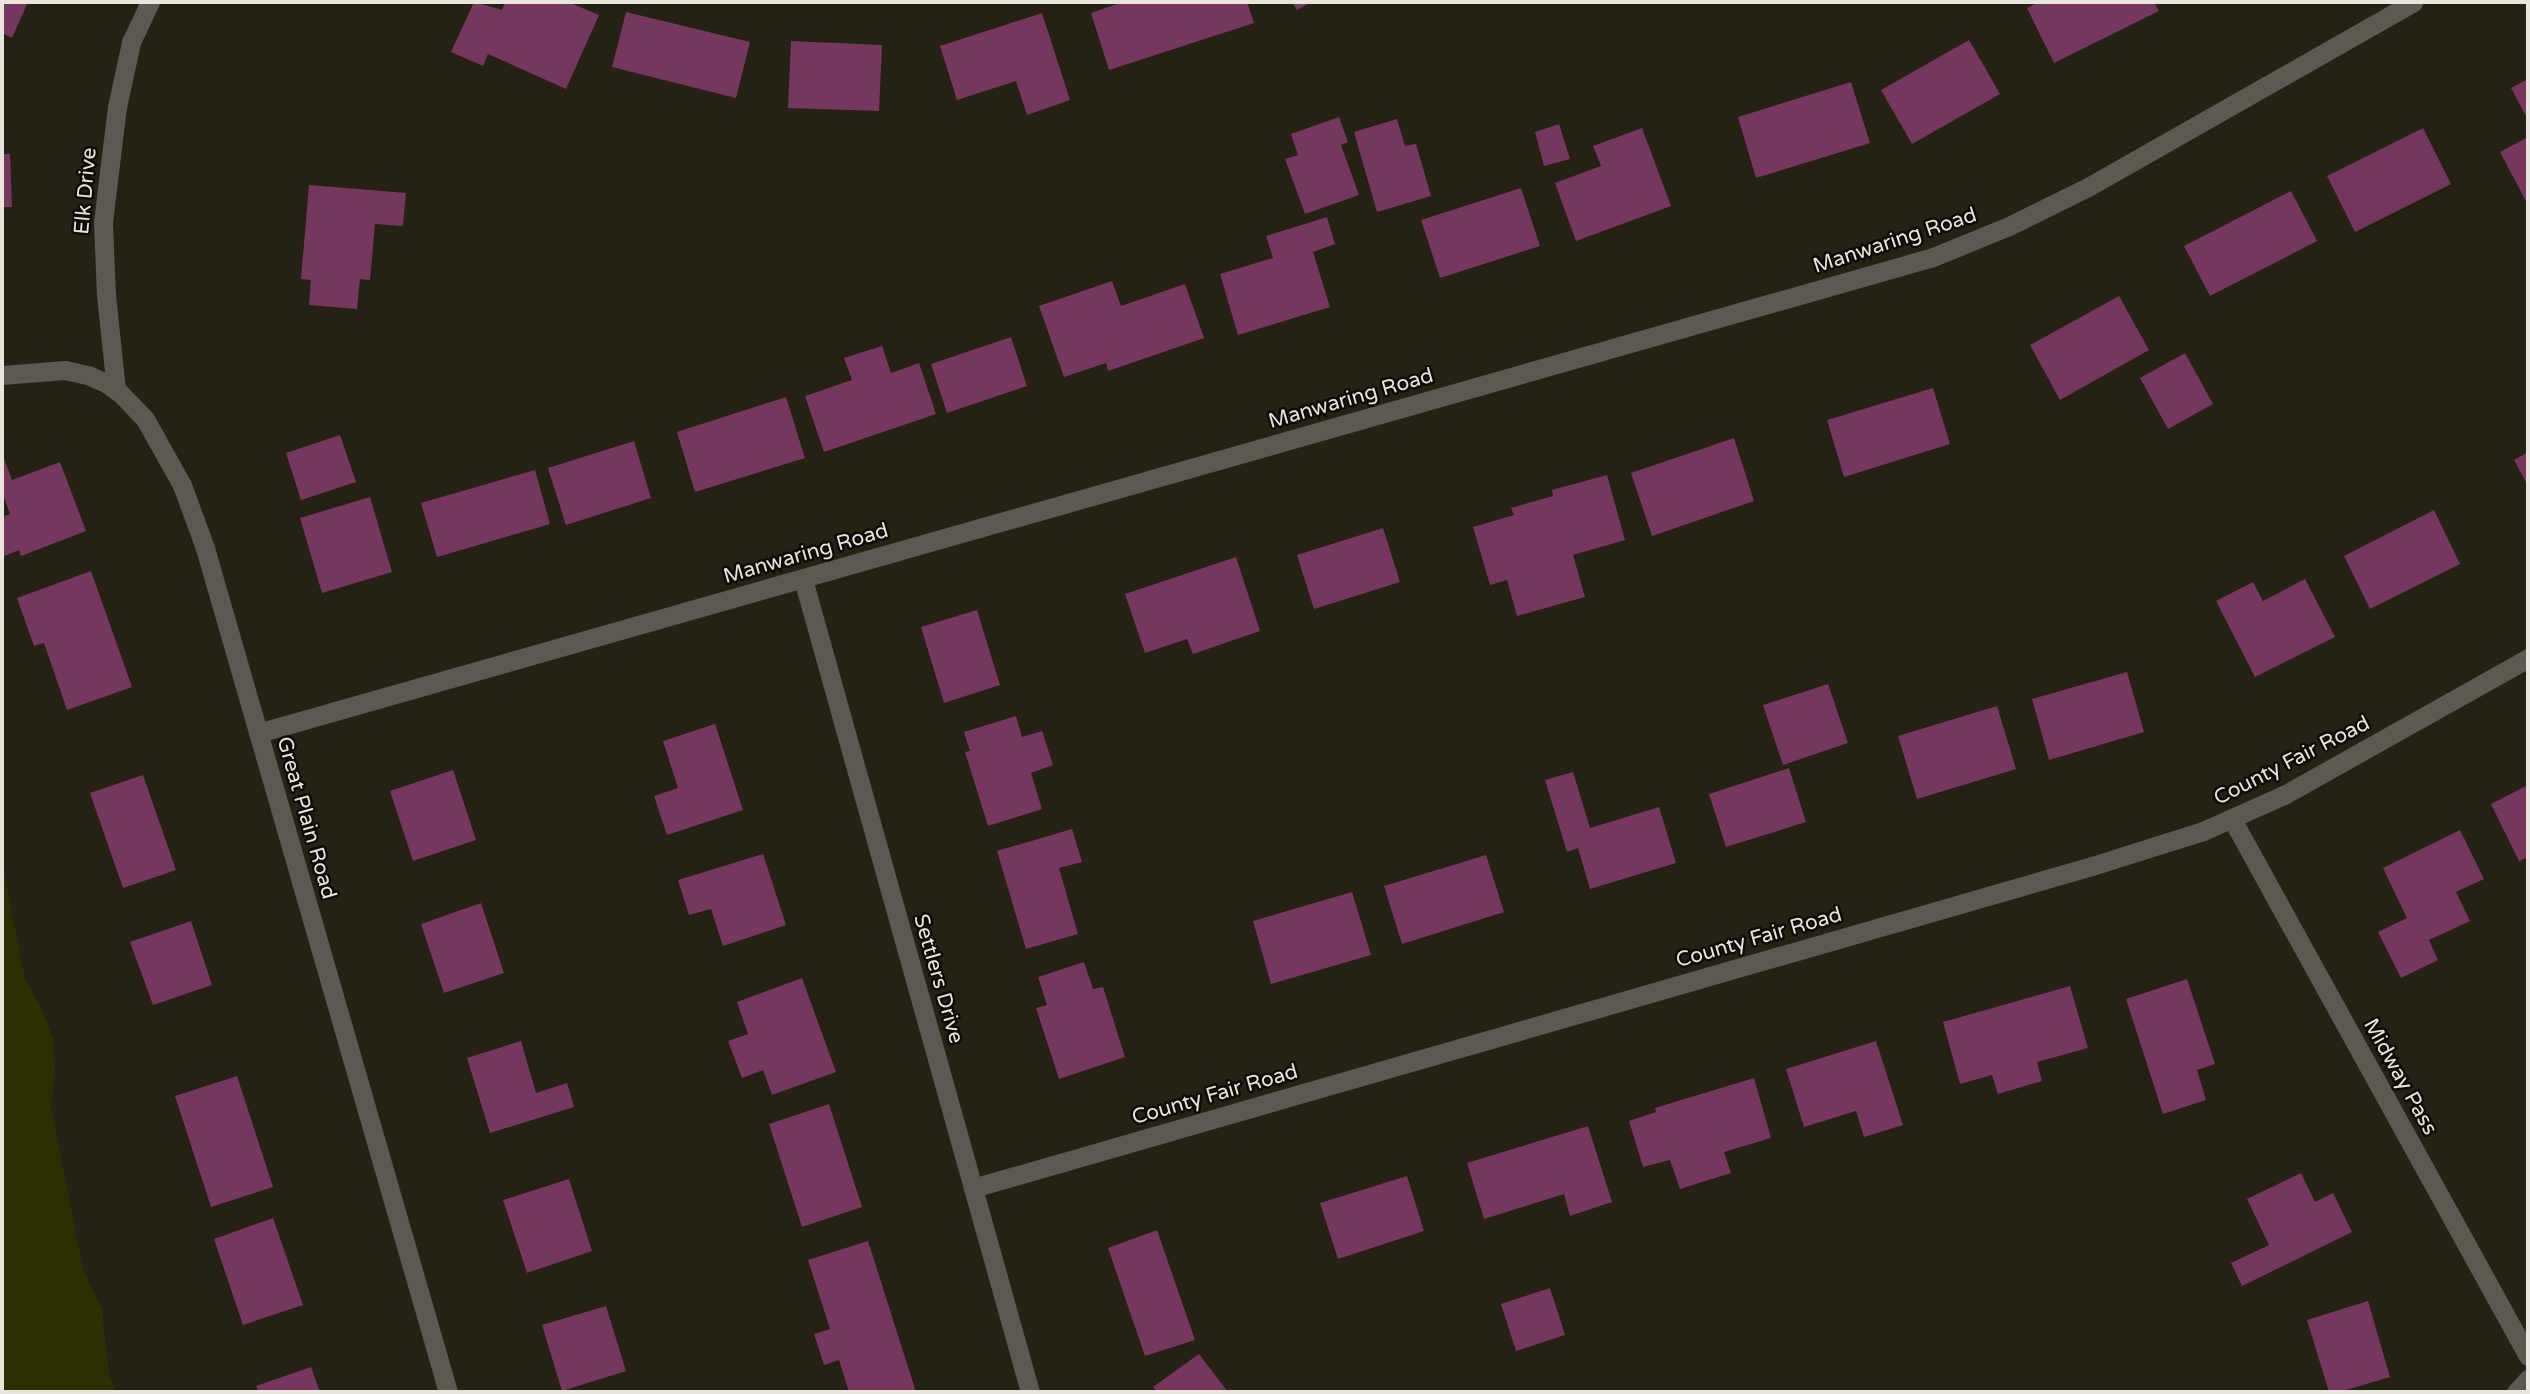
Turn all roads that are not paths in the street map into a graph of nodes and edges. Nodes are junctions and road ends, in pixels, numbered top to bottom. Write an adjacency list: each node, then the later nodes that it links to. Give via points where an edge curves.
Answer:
1 (150, 2): 4 (street, Elk Drive, via 131,42 117,107 103,222)
2 (2413, 2): 5 (street, Manwaring Road, via 2077,192 1933,257)
3 (2, 375): 4 (street, Great Plain Road, via 65,370 90,376)
4 (116, 390): 7 (street, Great Plain Road, via 152,429 182,485)
5 (803, 579): 7 (street, Manwaring Road); 9 (street, Settlers Drive)
6 (2528, 658): 8 (street, County Fair Road, via 2297,788)
7 (258, 733): 12 (street, Great Plain Road)
8 (2232, 819): 9 (street, County Fair Road, via 2092,866); 10 (street, Midway Pass)
9 (973, 1188): 13 (street, Settlers Drive)
10 (2528, 1356)
11 (2528, 1379): 14 (street)
12 (448, 1392)
13 (1030, 1392)
14 (2516, 1392)

